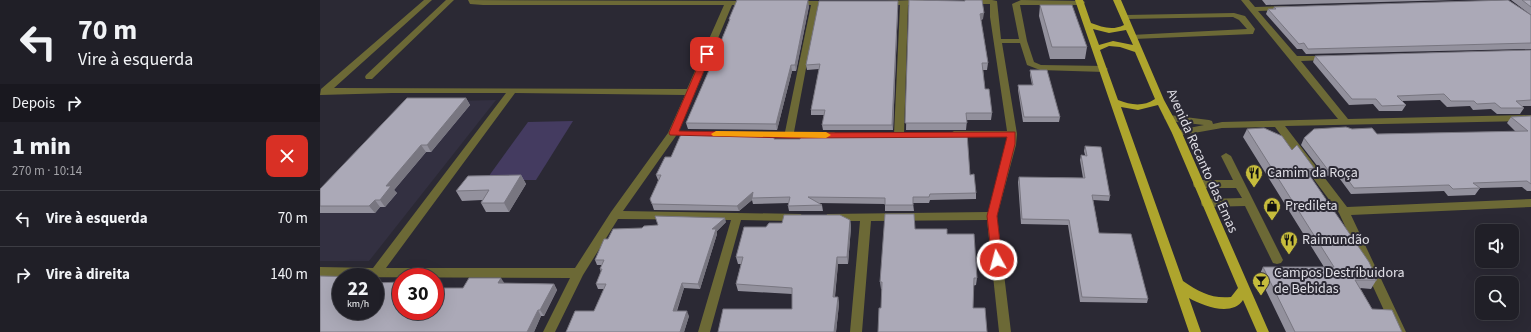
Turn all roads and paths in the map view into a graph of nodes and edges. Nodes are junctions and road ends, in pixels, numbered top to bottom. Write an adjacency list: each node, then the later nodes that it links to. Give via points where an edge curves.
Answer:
1 (428, 0): 19 (street)
2 (450, 0): 20 (street)
3 (472, 0): 6 (street, via 483,3)
4 (1118, 0): 21 (main road, Avenida Recanto das Emas)
5 (1245, 0): 18 (street)
6 (691, 1): 11 (street)
7 (904, 2): 8 (street); 16 (street); 44 (street)
8 (927, 2)
9 (965, 2): 24 (street, via 994,3)
10 (1080, 2): 22 (main road); 25 (street, via 1016,4)
11 (729, 3): 12 (street); 33 (street)
12 (752, 3)
13 (791, 3): 14 (street)
14 (815, 3): 15 (street); 48 (street)
15 (837, 3)
16 (881, 3)
17 (1292, 8): 18 (street)
18 (1252, 9): 29 (street)
19 (411, 14): 20 (street); 34 (street)
20 (437, 14): 31 (street)
21 (1127, 22): 22 (main road, via 1119,31 1110,32); 23 (main road, Avenida Recanto das Emas); 23 (street, via 1234,15 1242,18 1251,29 1250,32)
22 (1089, 25): 26 (main road)
23 (1134, 37): 27 (main road, Avenida Recanto das Emas)
24 (998, 41): 25 (street); 46 (street)
25 (1023, 41): 30 (street, via 1032,65)
26 (1096, 49): 27 (main road, via 1106,43 1115,43); 30 (main road)
27 (1139, 51): 35 (main road, Avenida Recanto das Emas)
28 (1334, 58): 29 (street)
29 (1294, 59): 39 (street)
30 (1104, 69): 36 (main road)
31 (369, 77)
32 (512, 91): 33 (street); 34 (street, via 392,90); 63 (street)
33 (691, 92): 56 (street, via 677,133)
34 (322, 93)
35 (1160, 100): 36 (main road, via 1153,106 1141,108); 37 (main road, Avenida Recanto das Emas)
36 (1115, 102): 68 (main road)
37 (1170, 118): 41 (street); 42 (main road, Avenida Recanto das Emas)
38 (1531, 118): 39 (street)
39 (1346, 123): 40 (street)
40 (1278, 124): 41 (street); 55 (street)
41 (1222, 125): 42 (street)
42 (1177, 133): 50 (main road, Avenida Recanto das Emas)
43 (844, 134): 48 (street)
44 (899, 134)
45 (944, 134): 46 (street)
46 (1012, 134): 57 (street)
47 (750, 135): 48 (street)
48 (789, 135)
49 (1226, 156): 51 (street)
50 (1198, 184): 51 (street); 53 (main road, Avenida Recanto das Emas)
51 (1239, 184): 52 (street)
52 (1247, 202): 53 (street); 62 (street)
53 (1206, 203): 69 (main road, Avenida Recanto das Emas)
54 (1531, 203): 55 (street)
55 (1344, 211): 76 (street)
56 (615, 215): 58 (street); 67 (street)
57 (992, 216): 61 (street); 73 (street)
58 (737, 217): 59 (street); 71 (street)
59 (805, 217)
60 (820, 217): 61 (street)
61 (866, 217): 72 (street)
62 (1277, 260)
63 (378, 268)
64 (384, 271): 67 (street)
65 (320, 272): 66 (street)
66 (332, 272)
67 (578, 273): 70 (street)
68 (1178, 284): 69 (main road, via 1203,300 1221,304 1235,302); 74 (main road)
69 (1244, 289): 75 (main road, Avenida Recanto das Emas)
70 (549, 332)
71 (704, 332)
72 (856, 332)
73 (1005, 332)
74 (1194, 332)
75 (1263, 332)
76 (1400, 332)

